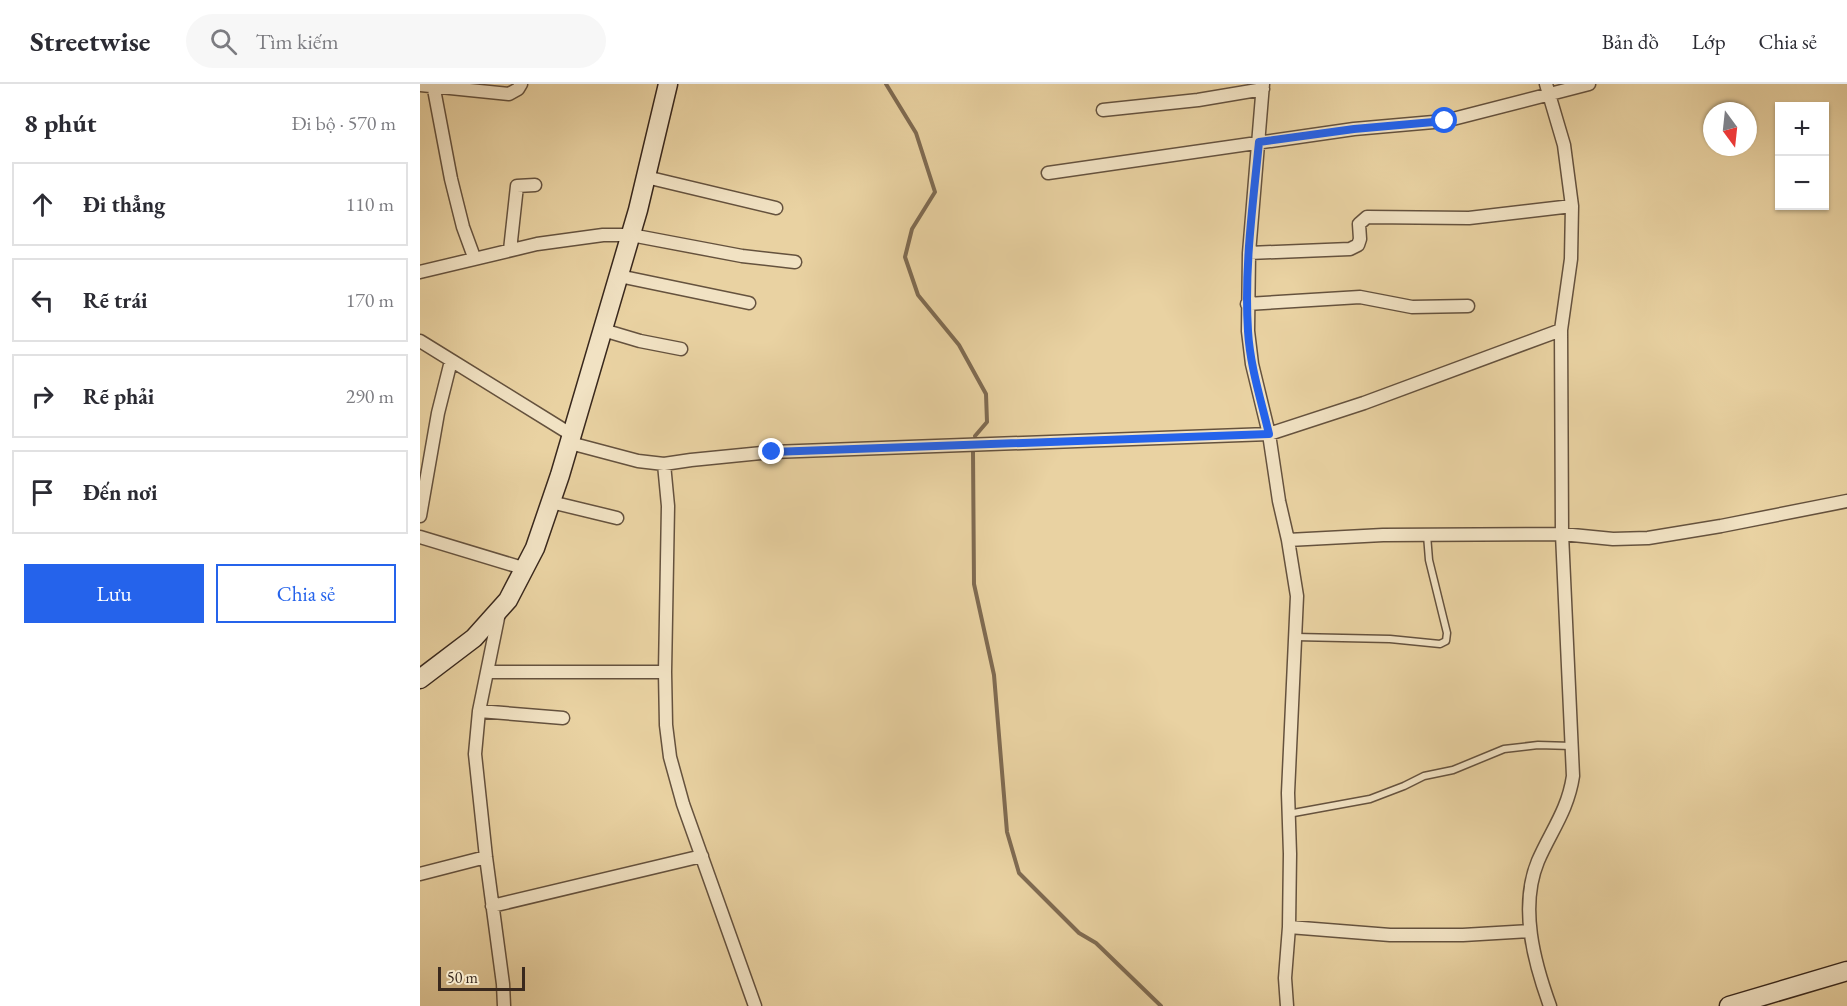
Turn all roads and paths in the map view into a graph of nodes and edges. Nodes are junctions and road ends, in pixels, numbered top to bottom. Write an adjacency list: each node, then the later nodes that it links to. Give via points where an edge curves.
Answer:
1 (520, 84): 5 (street, via 509,94)
2 (668, 84): 11 (main road)
3 (1588, 84): 7 (street)
4 (420, 85): 5 (street)
5 (433, 85): 18 (street, via 451,179)
6 (1263, 86): 8 (street, via 1198,100); 9 (street)
7 (1547, 89): 9 (street, via 1445,121); 13 (street, via 1564,145)
8 (1103, 110)
9 (1259, 142): 10 (street); 17 (street)
10 (1048, 173)
11 (646, 177): 14 (street); 15 (main road)
12 (535, 185): 16 (street, via 516,186)
13 (1572, 206): 17 (street, via 1469,218 1367,217 1359,224 1358,245 1350,249); 26 (street, via 1571,259)
14 (776, 208)
15 (631, 235): 16 (street, via 587,236); 19 (street); 21 (main road)
16 (510, 250): 18 (street)
17 (1249, 253): 23 (street)
18 (474, 257): 20 (street)
19 (795, 262)
20 (420, 272)
21 (619, 276): 22 (street); 25 (main road)
22 (749, 303)
23 (1247, 304): 24 (street, via 1360,297 1412,307); 30 (street, via 1252,364)
24 (1468, 306)
25 (603, 330): 28 (street); 31 (main road)
26 (1561, 330): 30 (street); 37 (street)
27 (420, 341): 29 (street)
28 (681, 349)
29 (451, 361): 31 (street); 35 (street)
30 (1269, 434): 32 (street, via 772,452); 40 (street)
31 (571, 439): 32 (street, via 638,461); 34 (main road)
32 (664, 464): 45 (street, via 668,506)
33 (1847, 501): 37 (street, via 1647,538)
34 (551, 502): 36 (street); 41 (main road)
35 (420, 516)
36 (617, 518)
37 (1562, 534): 38 (street); 49 (street)
38 (1427, 535): 40 (street); 43 (lane, via 1446,641 1426,644 1390,639)
39 (420, 537): 41 (street)
40 (1288, 540): 43 (street, via 1297,596)
41 (526, 569): 42 (main road)
42 (500, 609): 44 (street); 46 (main road, via 474,638)
43 (1295, 637): 50 (street)
44 (487, 672): 45 (street); 47 (street)
45 (665, 672): 51 (street, via 670,757)
46 (420, 679)
47 (479, 711): 48 (street); 52 (street, via 475,754)
48 (563, 718)
49 (1573, 746): 50 (lane, via 1504,749 1370,799); 56 (street, via 1569,796 1532,880)
50 (1288, 814): 55 (street)
51 (702, 856): 54 (street); 59 (street)
52 (486, 857): 53 (street); 54 (street)
53 (420, 874)
54 (492, 906): 58 (street)
55 (1289, 927): 56 (street, via 1390,935); 60 (street)
56 (1530, 931): 61 (street)
57 (1847, 971): 62 (main road)
58 (504, 1006)
59 (755, 1006)
60 (1287, 1006)
61 (1550, 1006)
62 (1729, 1006)

